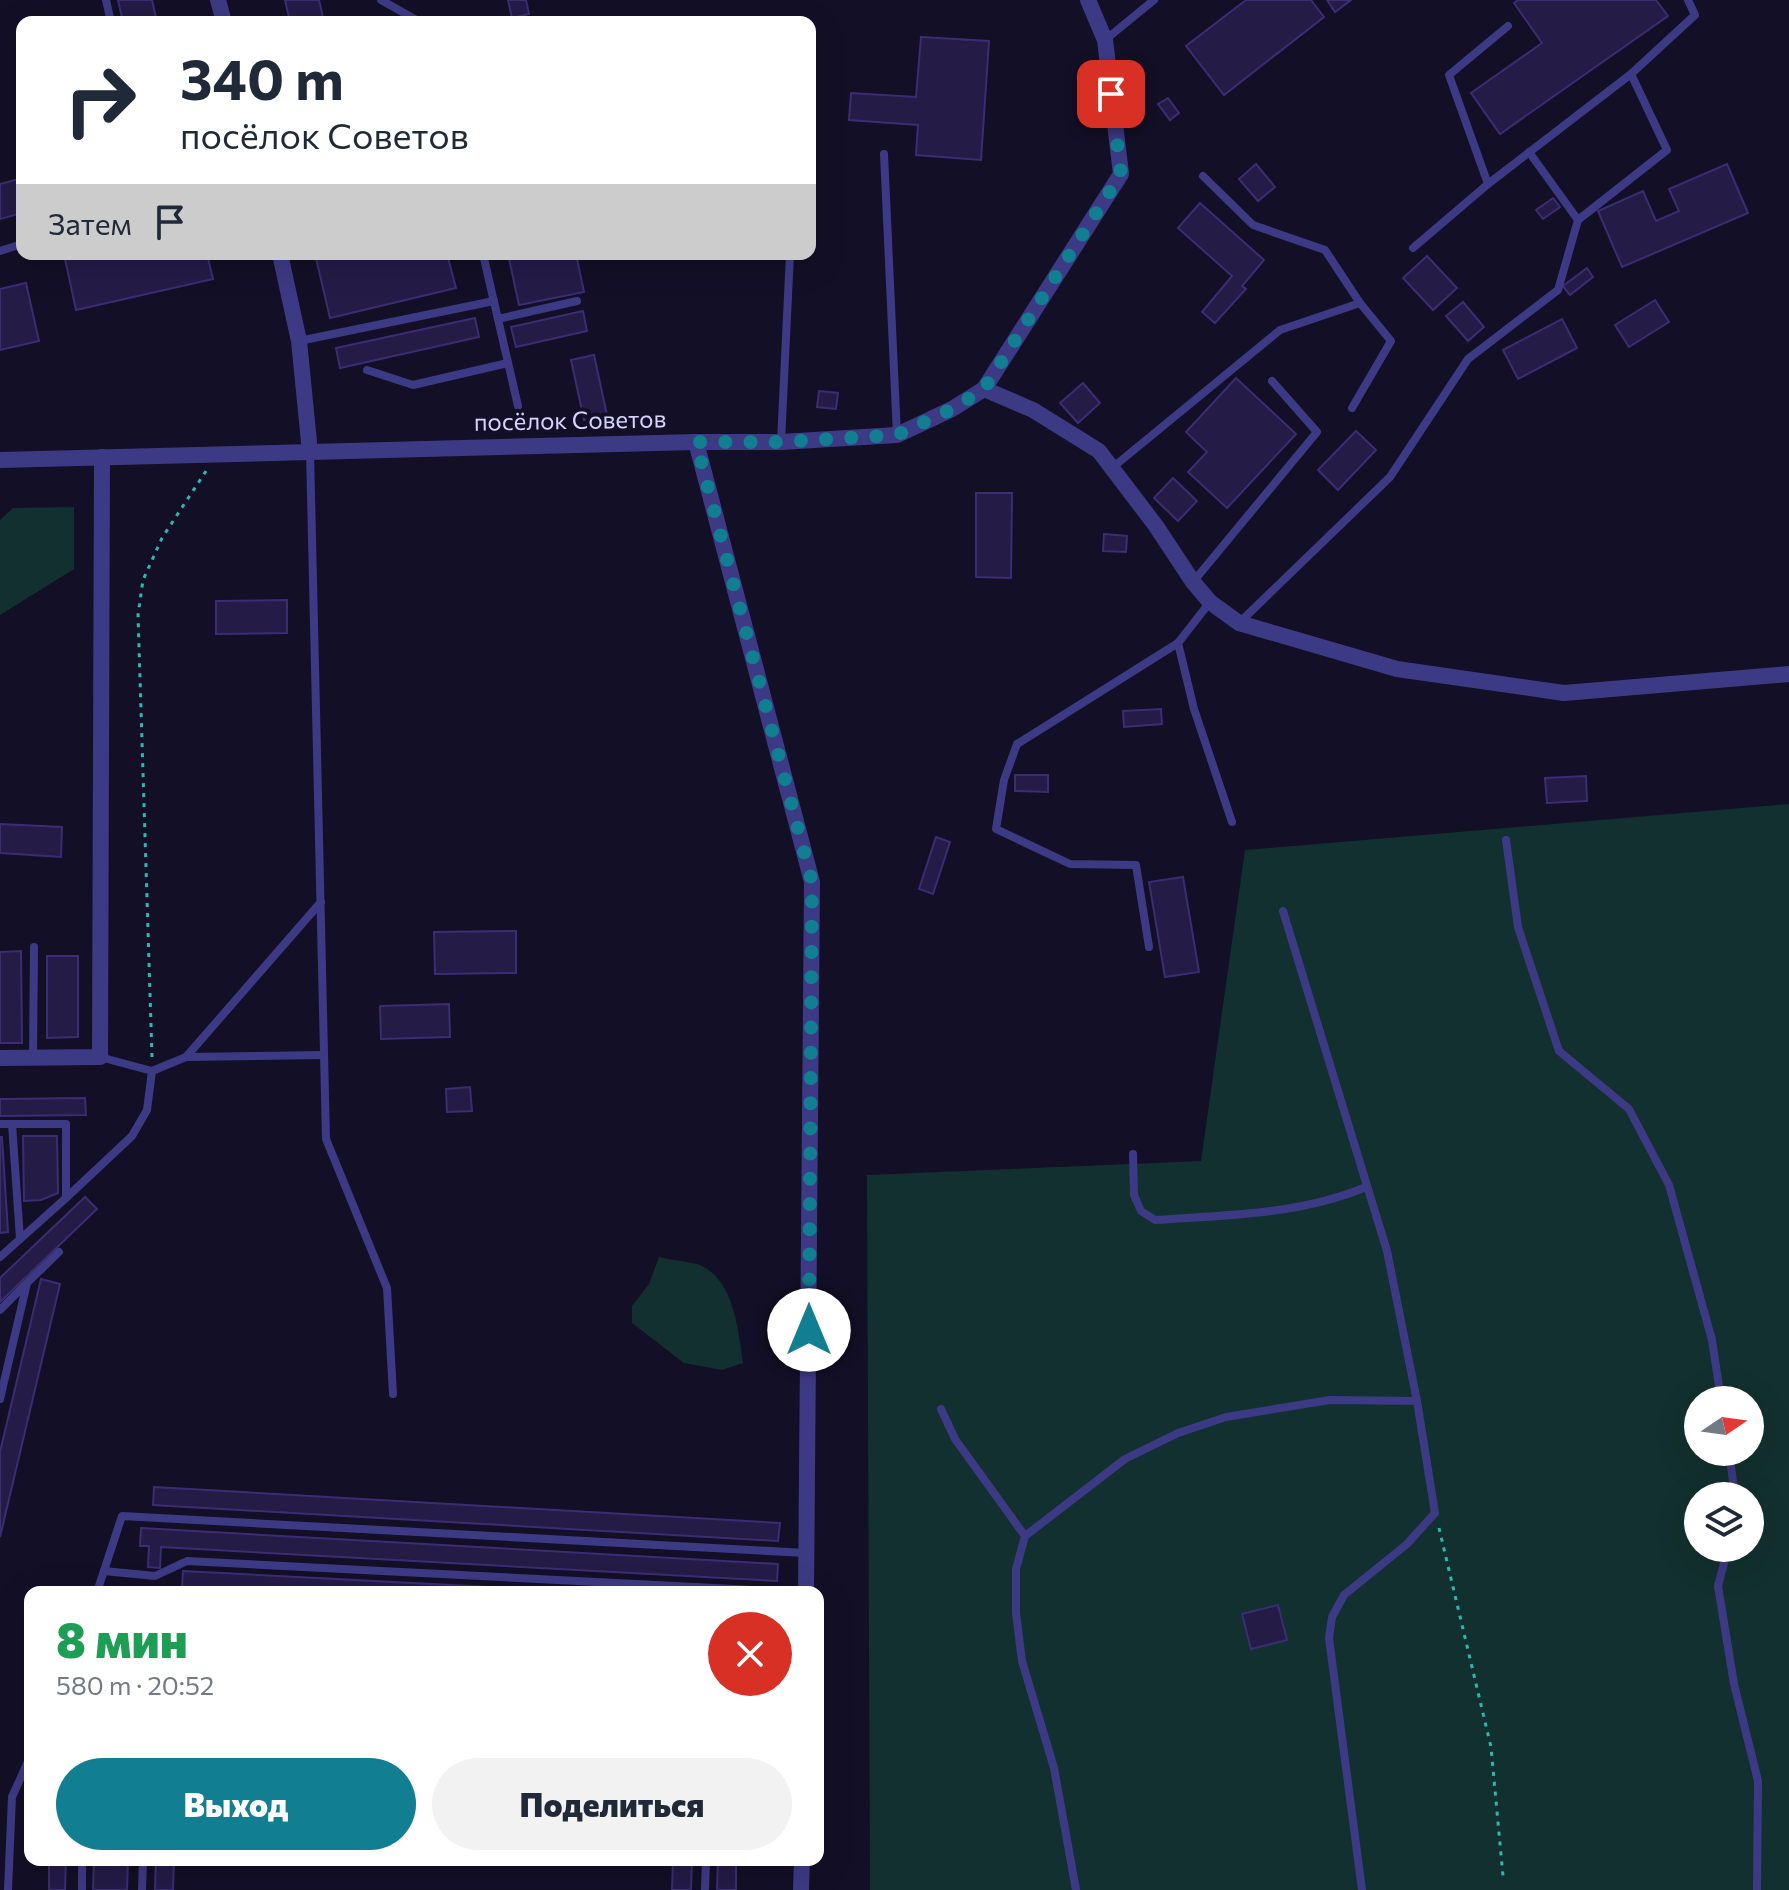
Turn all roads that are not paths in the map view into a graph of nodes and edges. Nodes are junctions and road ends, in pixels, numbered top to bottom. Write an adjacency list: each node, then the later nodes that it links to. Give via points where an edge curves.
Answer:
1 (381, 0): 5 (lane)
2 (1088, 0): 7 (street, посёлок Советов)
3 (1154, 0): 7 (lane)
4 (1688, 0): 8 (lane, via 1695,15)
5 (409, 16)
6 (1508, 26): 12 (lane, via 1449,75)
7 (1105, 40): 26 (street, посёлок Советов, via 1121,174)
8 (1631, 74): 9 (lane); 13 (lane, via 1667,150)
9 (1529, 152): 12 (lane); 13 (lane)
10 (884, 154): 29 (lane)
11 (1203, 176): 20 (lane, via 1253,225 1325,250)
12 (1488, 184): 14 (lane)
13 (1578, 220): 38 (lane, via 1558,290 1468,359 1390,477)
14 (1413, 248)
15 (281, 260): 22 (street)
16 (484, 260): 18 (lane)
17 (790, 260): 31 (lane)
18 (494, 301): 21 (lane); 22 (lane)
19 (577, 301): 21 (lane)
20 (1360, 303): 28 (lane, via 1391,341); 35 (lane, via 1280,330)
21 (498, 319): 23 (lane)
22 (299, 341): 32 (street)
23 (508, 363): 24 (lane, via 413,385); 27 (lane)
24 (367, 370)
25 (1272, 381): 36 (lane, via 1317,432)
26 (984, 389): 29 (street, посёлок Советов); 35 (street, via 1033,410 1099,451)
27 (518, 406)
28 (1352, 408)
29 (897, 435): 31 (street, посёлок Советов)
30 (696, 442): 31 (street, посёлок Советов); 32 (street, посёлок Советов); 69 (street, via 812,882)
31 (781, 442)
32 (310, 452): 33 (street, посёлок Советов); 43 (lane)
33 (102, 457): 34 (street, посёлок Советов); 48 (street)
34 (0, 460)
35 (1112, 468): 36 (street)
36 (1193, 582): 37 (street)
37 (1210, 602): 38 (street); 39 (lane)
38 (1239, 623): 40 (street, via 1397,669 1564,693)
39 (1178, 643): 41 (lane); 46 (lane, via 1017,744 996,829 1070,864 1136,865)
40 (1789, 674)
41 (1232, 822)
42 (1506, 840): 63 (lane, via 1518,927 1559,1051 1629,1109 1669,1185 1712,1340)
43 (321, 902): 47 (lane); 49 (lane)
44 (1283, 911): 56 (lane)
45 (34, 947): 51 (lane)
46 (1149, 947)
47 (324, 1055): 49 (lane); 64 (lane, via 326,1139 387,1288)
48 (100, 1057): 51 (street); 52 (lane)
49 (186, 1057): 52 (lane)
50 (0, 1058): 51 (street)
51 (33, 1058)
52 (152, 1071): 57 (lane, via 147,1110 132,1136)
53 (0, 1124): 54 (lane)
54 (12, 1124): 57 (lane, via 66,1124); 58 (lane)
55 (1133, 1154): 56 (lane, via 1134,1195 1141,1211 1155,1220 1272,1212)
56 (1366, 1187): 66 (lane, via 1387,1251)
57 (66, 1198): 58 (lane)
58 (20, 1239): 60 (lane)
59 (59, 1252): 61 (lane)
60 (0, 1257)
61 (27, 1283): 62 (lane); 65 (lane)
62 (0, 1310)
63 (1719, 1386)
64 (393, 1394)
65 (0, 1399)
66 (1417, 1401): 68 (lane, via 1330,1400 1226,1417 1178,1433 1125,1459); 86 (lane, via 1435,1513 1407,1544 1344,1595 1332,1617 1329,1638)
67 (941, 1409): 68 (lane, via 955,1439)
68 (1025, 1536): 85 (lane, via 1016,1569 1022,1661 1054,1768)
69 (807, 1553): 71 (lane, via 122,1516); 74 (street)
70 (1724, 1562): 87 (lane, via 1718,1586 1734,1684 1758,1781)
71 (104, 1571): 72 (lane); 73 (lane, via 155,1576 187,1561)
72 (99, 1586)
73 (675, 1586)
74 (806, 1586)
75 (24, 1770): 80 (lane, via 12,1797)
76 (82, 1866): 81 (lane)
77 (143, 1866): 82 (lane)
78 (706, 1866): 83 (lane)
79 (802, 1866): 84 (street)
80 (8, 1890)
81 (82, 1890)
82 (142, 1890)
83 (705, 1890)
84 (801, 1890)
85 (1076, 1890)
86 (1362, 1890)
87 (1757, 1890)

